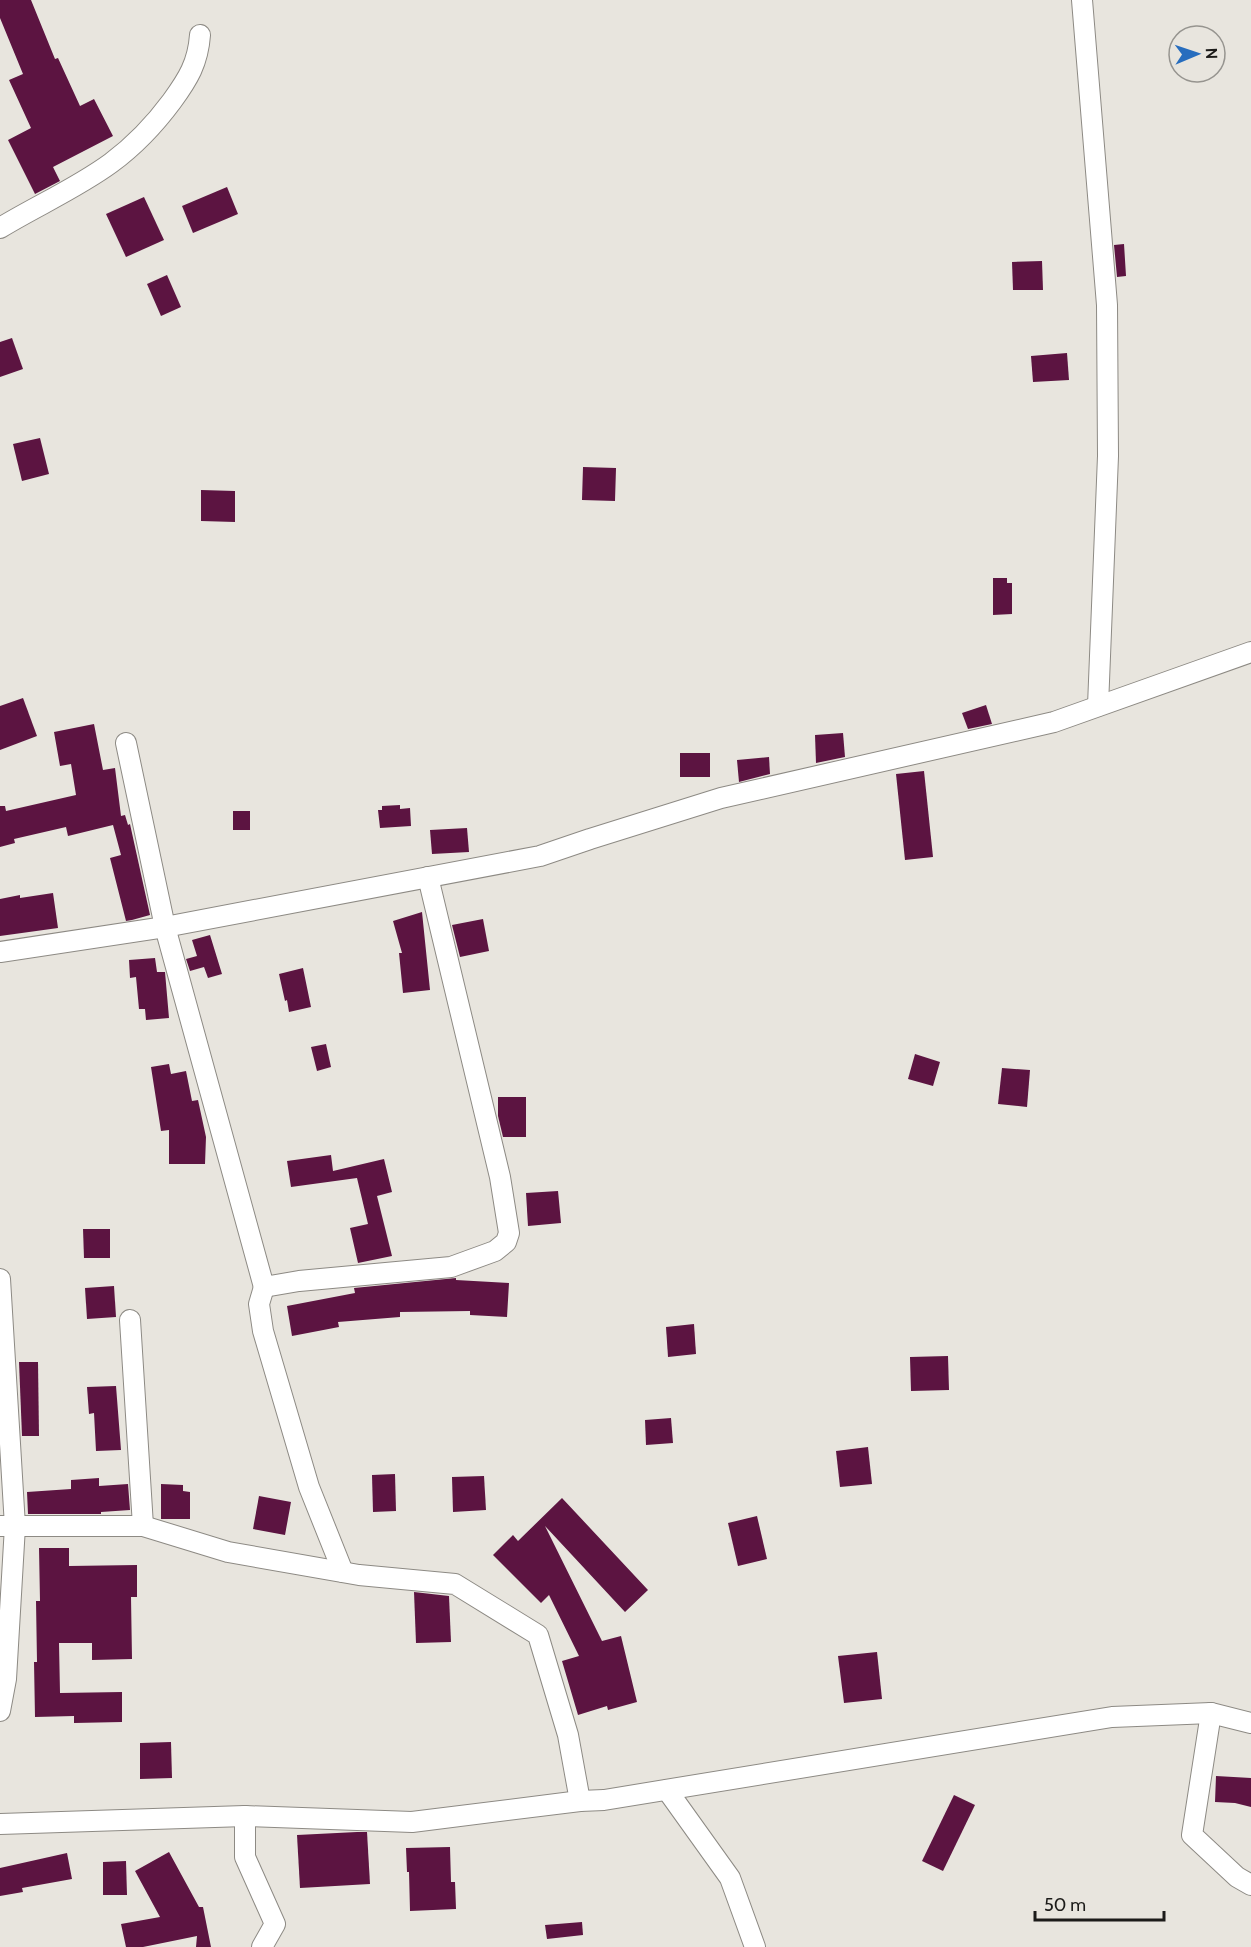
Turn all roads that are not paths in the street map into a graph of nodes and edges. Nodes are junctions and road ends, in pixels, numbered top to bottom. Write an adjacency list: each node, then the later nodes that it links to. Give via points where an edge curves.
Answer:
1 (1082, 0): 5 (street, via 1107,305 1108,456)
2 (200, 35): 3 (street, via 188,79 149,129 110,164)
3 (0, 228)
4 (1251, 652): 5 (street)
5 (1098, 706): 7 (street, via 1054,722 721,798 540,856)
6 (126, 744): 8 (street)
7 (428, 877): 8 (street); 11 (street, via 500,1178 509,1233 506,1242 495,1251 451,1267)
8 (165, 927): 9 (street); 11 (street)
9 (0, 952)
10 (0, 1280): 13 (street)
11 (264, 1287): 15 (street, via 259,1304 262,1331 309,1487)
12 (130, 1320): 14 (street)
13 (8, 1526): 14 (street); 16 (street, via 6,1679)
14 (143, 1526): 15 (street, via 228,1552)
15 (343, 1572): 20 (street, via 454,1584 538,1635 568,1735)
16 (0, 1711)
17 (1211, 1713): 18 (street); 19 (street, via 1112,1717); 23 (street, via 1192,1835)
18 (1251, 1723)
19 (667, 1790): 20 (street); 25 (street, via 730,1878)
20 (580, 1801): 21 (street, via 412,1822)
21 (244, 1816): 22 (street); 24 (street, via 245,1857 275,1924)
22 (0, 1824)
23 (1251, 1885)
24 (262, 1947)
25 (754, 1947)

